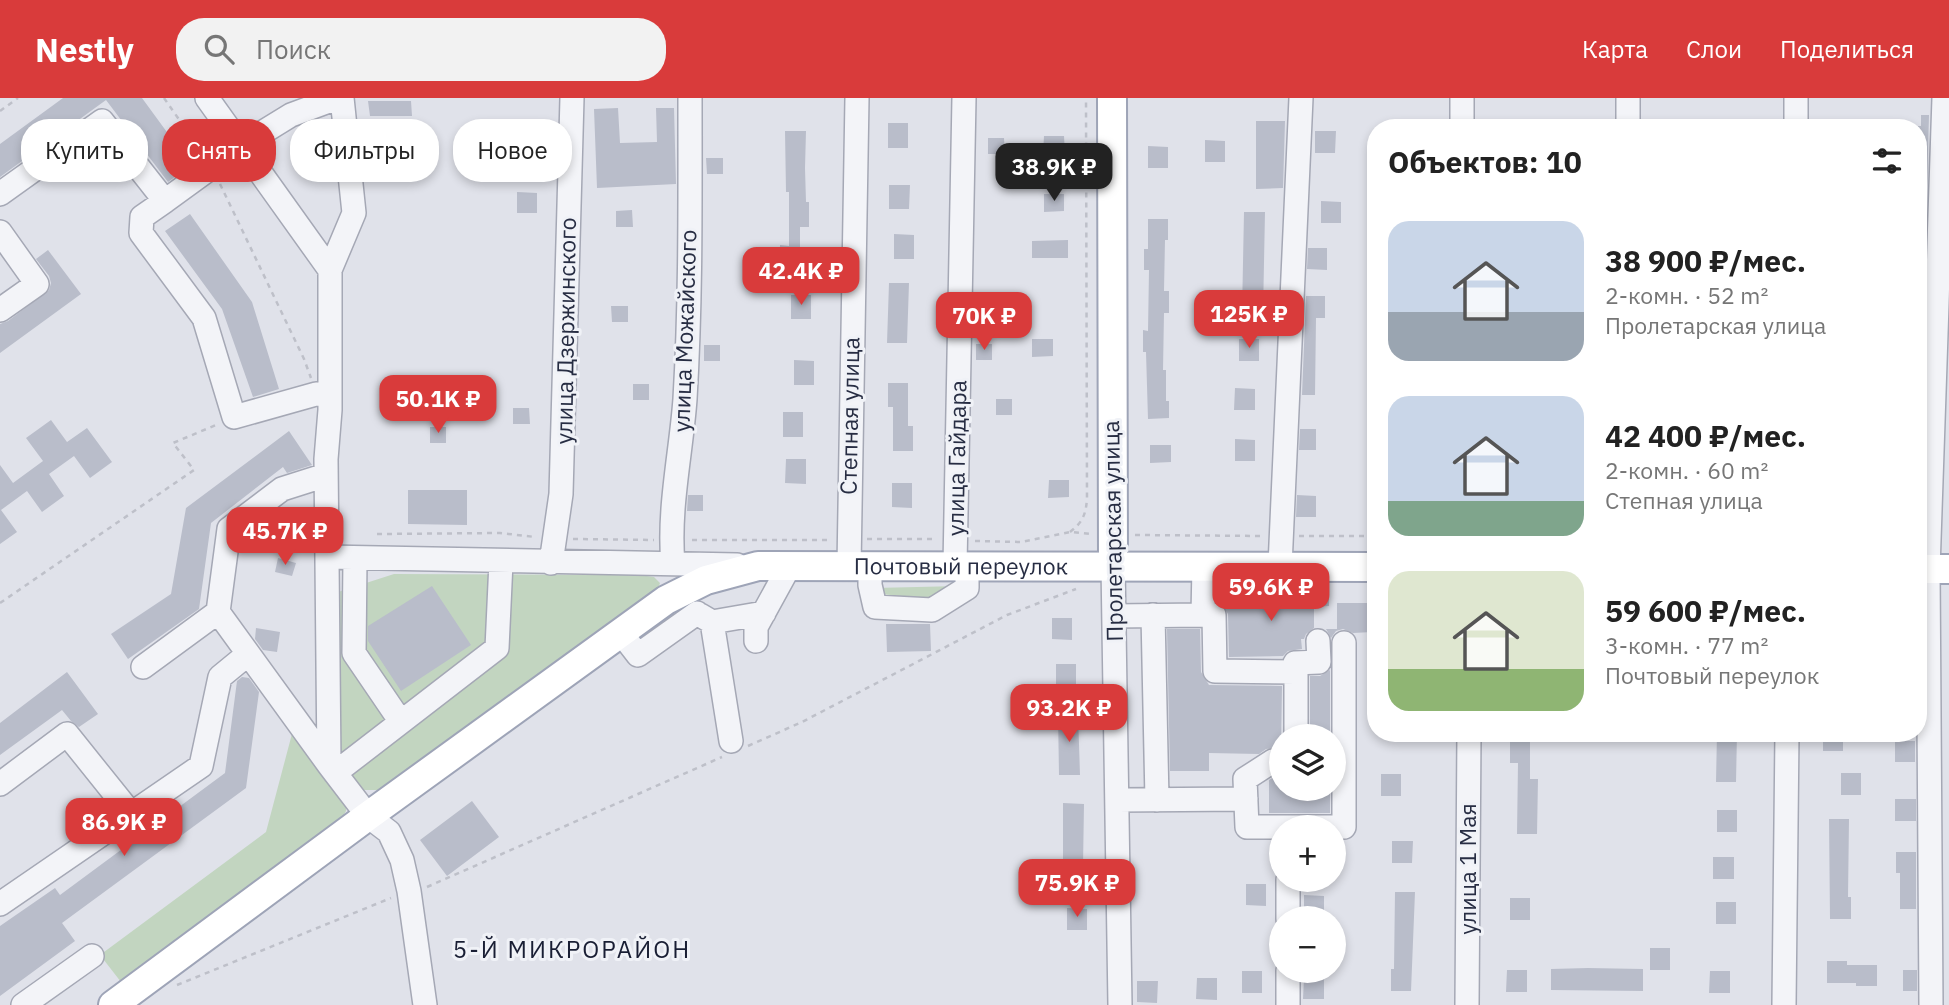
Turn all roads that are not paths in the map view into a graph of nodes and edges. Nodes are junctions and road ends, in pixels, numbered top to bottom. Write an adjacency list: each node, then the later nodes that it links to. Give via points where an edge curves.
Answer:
1 (207, 98): 14 (street)
2 (337, 98): 18 (street)
3 (342, 98): 24 (street, via 354,213)
4 (572, 98): 33 (street, улица Дзержинского, via 561,494)
5 (690, 98): 34 (street, улица Можайского, via 690,295 671,540)
6 (857, 98): 29 (street, Степная улица)
7 (964, 98): 30 (street, улица Гайдара)
8 (1112, 98): 37 (main road, Пролетарская улица)
9 (1301, 98): 39 (street)
10 (1461, 98): 15 (street)
11 (1628, 98): 16 (street)
12 (1796, 98): 17 (street)
13 (1944, 98): 41 (street)
14 (223, 119)
15 (1462, 119)
16 (1628, 119)
17 (1796, 119)
18 (276, 124)
19 (191, 182): 22 (street)
20 (268, 182): 24 (street)
21 (0, 194): 22 (street, via 103,121)
22 (164, 201): 26 (street, via 142,217 141,233 204,318 234,417)
23 (0, 233): 25 (street, via 37,284)
24 (330, 270): 26 (street)
25 (0, 310)
26 (323, 394): 27 (street)
27 (327, 475): 28 (street); 43 (street, via 282,489 229,529)
28 (327, 557): 31 (street); 61 (street)
29 (855, 557): 30 (main road, Почтовый переулок); 30 (street, Степная улица, via 870,584 874,607 932,611 967,587); 36 (main road, Почтовый переулок)
30 (959, 557): 37 (main road, Почтовый переулок)
31 (355, 559): 32 (street); 54 (street, via 354,653)
32 (501, 562): 33 (street); 54 (street, via 497,648)
33 (551, 563): 34 (street)
34 (673, 564): 35 (street)
35 (758, 565): 36 (main road, Почтовый переулок); 42 (main road, Почтовый переулок, via 706,580)
36 (790, 565): 44 (street)
37 (1113, 565): 38 (main road, Почтовый переулок); 47 (street, Пролетарская улица)
38 (1204, 566): 39 (main road, Почтовый переулок); 46 (street)
39 (1280, 566): 40 (main road, Почтовый переулок)
40 (1367, 566)
41 (1932, 569): 79 (street)
42 (696, 609): 44 (street); 59 (street); 68 (main road, Почтовый переулок, via 666,600)
43 (218, 612): 51 (street); 52 (street)
44 (764, 613): 48 (street, via 756,627)
45 (1153, 615): 46 (street); 47 (street); 65 (street)
46 (1203, 615): 53 (street, via 1214,615 1215,671)
47 (1114, 616): 64 (street, Пролетарская улица)
48 (757, 641)
49 (1318, 641): 53 (street, via 1319,662 1295,663)
50 (1344, 643): 56 (street)
51 (248, 654): 61 (street); 67 (street, via 220,677 201,766)
52 (143, 667)
53 (1296, 672): 55 (street)
54 (401, 722): 61 (street)
55 (1296, 724)
56 (1341, 724)
57 (1469, 742): 77 (street, улица 1 Мая)
58 (1787, 742): 78 (street)
59 (733, 748)
60 (1269, 764): 63 (street, via 1245,779)
61 (332, 769): 68 (street)
62 (0, 784): 67 (street, via 67,734)
63 (1246, 799): 65 (street); 66 (street, via 1247,827 1344,827)
64 (1117, 800): 65 (street); 75 (street, Пролетарская улица)
65 (1157, 800)
66 (1342, 801)
67 (132, 815): 69 (street)
68 (368, 816): 73 (main road, Почтовый переулок); 74 (street, via 389,832 401,860)
69 (0, 904)
70 (92, 956): 72 (street)
71 (1288, 983): 76 (street)
72 (23, 1005)
73 (113, 1005)
74 (425, 1005)
75 (1120, 1005)
76 (1288, 1005)
77 (1467, 1005)
78 (1784, 1005)
79 (1931, 1005)

